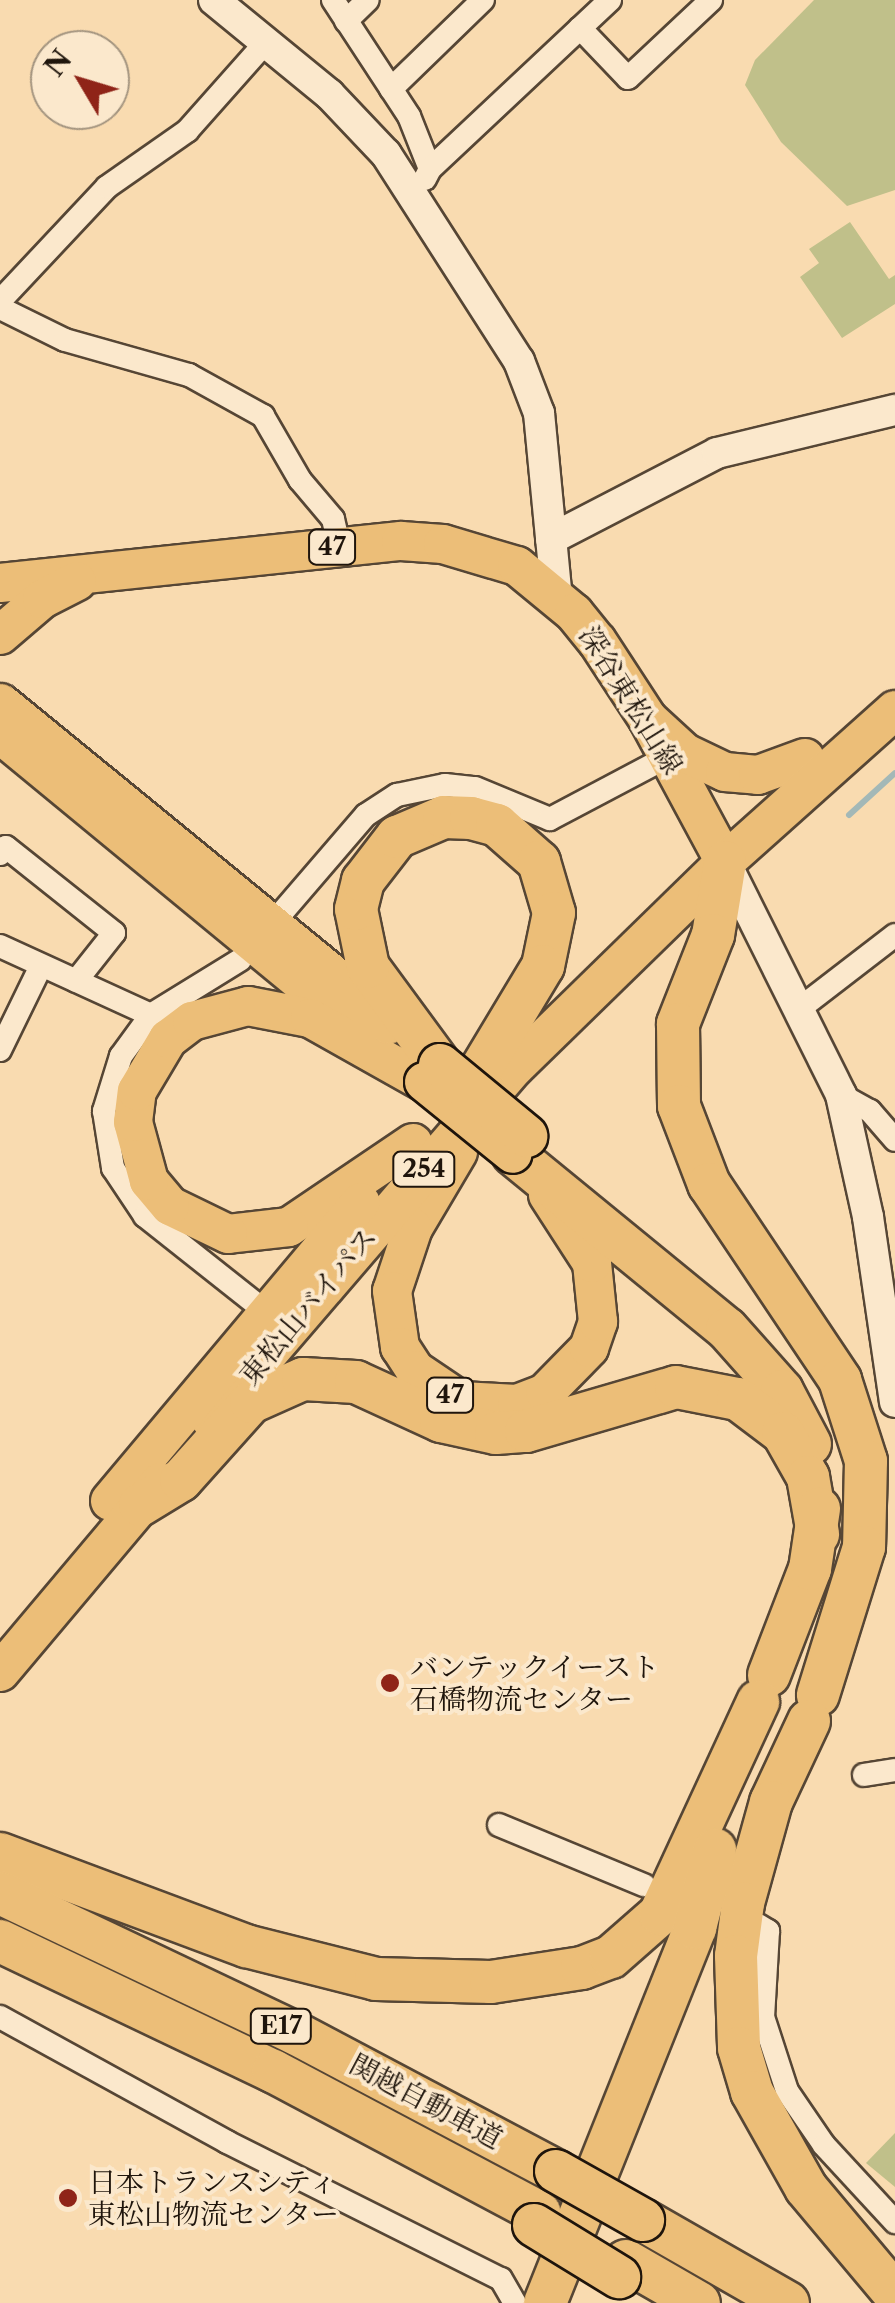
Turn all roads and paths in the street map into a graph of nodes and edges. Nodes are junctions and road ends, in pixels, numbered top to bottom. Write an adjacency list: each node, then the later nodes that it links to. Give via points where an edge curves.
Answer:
1 (214, 0): 9 (street)
2 (333, 0): 7 (street)
3 (368, 0): 7 (street)
4 (483, 0): 10 (street)
5 (610, 0): 8 (street)
6 (711, 0): 8 (street, via 628,78)
7 (346, 21): 10 (street)
8 (580, 28): 11 (street)
9 (266, 42): 11 (street); 12 (street, via 187,131 121,174)
10 (391, 89): 11 (street)
11 (423, 182): 14 (street, via 533,391)
12 (0, 304): 15 (street, via 65,340 189,376 263,416 300,480 334,519)
13 (895, 410): 14 (street, via 731,448)
14 (550, 539): 18 (street)
15 (339, 546): 16 (main road, 深谷東松山線 / 47); 18 (main road, 深谷東松山線 / 47, via 401,541 482,553 517,566)
16 (93, 573): 17 (main road, 深谷東松山線 / 47); 19 (main road, 深谷東松山線 / 47, via 42,599)
17 (0, 583)
18 (557, 598): 23 (main road, 深谷東松山線 / 47, via 597,641)
19 (0, 635)
20 (895, 681): 26 (main road, 東松山バイパス / 254)
21 (0, 705): 38 (highway)
22 (895, 710): 27 (main road, 東松山バイパス / 254)
23 (648, 719): 25 (main road, 深谷東松山線 / 47); 26 (main road, via 685,753 726,772 758,775)
24 (0, 734): 38 (main road)
25 (669, 756): 27 (main road, 深谷東松山線 / 47); 29 (street, via 550,819 475,788 445,785 397,795 366,814)
26 (804, 758): 27 (main road, 東松山バイパス / 254)
27 (719, 851): 35 (street); 38 (main road, 東松山バイパス / 254); 47 (highway, via 713,935 678,1024 679,1106 708,1184 818,1343 856,1420 868,1501)
28 (0, 854): 34 (street, via 6,847 114,933)
29 (279, 916)
30 (895, 936): 35 (street)
31 (0, 946): 33 (street)
32 (240, 960): 36 (street)
33 (41, 966): 34 (street); 37 (street)
34 (76, 982): 36 (street)
35 (798, 1008): 39 (street)
36 (151, 1015): 43 (street, via 109,1084 104,1112 113,1168 145,1216)
37 (0, 1050)
38 (465, 1071): 38 (highway, via 543,966 554,914 539,862 509,833 471,818 444,817 397,837 363,881 356,909 368,967); 41 (main road, 東松山バイパス / 254); 41 (main road, via 310,1018 248,1006 192,1021 168,1039 137,1090 133,1122 149,1181 170,1206 228,1234 290,1227); 42 (highway, bridge); 42 (main road, 47, via 430,1194 392,1291 392,1320 415,1370 460,1401 488,1406 545,1393 589,1348 598,1322 599,1290 579,1235); 45 (main road, 東松山バイパス / 254)
39 (841, 1095): 40 (street, via 870,1111); 44 (street, via 868,1217)
40 (895, 1140)
41 (413, 1142): 43 (main road, 東松山バイパス / 254)
42 (520, 1145): 46 (highway, via 715,1318 782,1391 814,1455); 47 (highway, via 724,1298 794,1369 819,1405 849,1486)
43 (266, 1312): 48 (main road, 東松山バイパス / 254)
44 (895, 1402)
45 (140, 1506): 46 (highway, via 181,1480 251,1402 302,1379 356,1382 441,1421 496,1434 676,1387 738,1399 783,1433 808,1477); 49 (main road, 東松山バイパス / 254)
46 (818, 1534): 52 (highway)
47 (854, 1590): 53 (highway)
48 (0, 1633)
49 (0, 1672)
50 (895, 1770): 51 (street)
51 (864, 1774)
52 (725, 1778): 55 (highway, via 660,1914 611,1957 542,1976 434,1983 312,1965); 65 (highway, via 695,1928)
53 (771, 1802): 63 (highway, via 736,1956 740,2048 752,2092 806,2188); 66 (highway)
54 (498, 1825): 56 (street)
55 (0, 1854)
56 (644, 1885)
57 (0, 1893): 69 (highway, 関越自動車道 / E17, bridge, via 295,2032)
58 (758, 1925): 61 (street, via 768,1931 763,2016 782,2080 824,2145)
59 (0, 1941): 62 (highway, 関越自動車道 / E17, via 122,1998)
60 (0, 2017): 64 (street, via 227,2142 500,2279)
61 (895, 2222)
62 (622, 2269): 67 (highway); 68 (highway, 関越自動車道 / E17)
63 (895, 2294)
64 (515, 2303)
65 (544, 2303)
66 (567, 2303)
67 (654, 2303)
68 (699, 2303)
69 (788, 2303)

